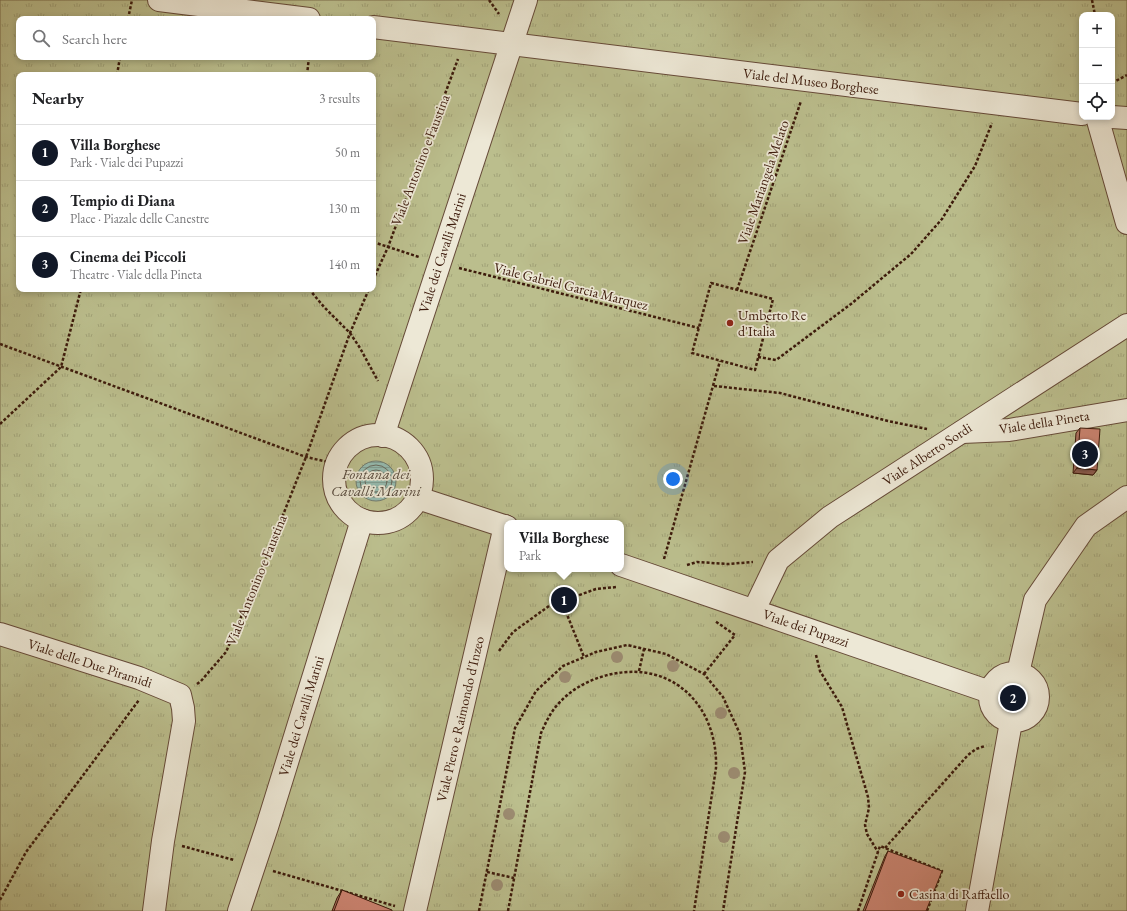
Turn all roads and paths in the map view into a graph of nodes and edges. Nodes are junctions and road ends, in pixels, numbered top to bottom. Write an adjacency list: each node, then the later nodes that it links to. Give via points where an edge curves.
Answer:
1 (132, 0): 6 (path)
2 (159, 0): 7 (street)
3 (1092, 0): 5 (path)
4 (523, 9): 10 (street, Viale dei Cavalli Marini)
5 (1094, 12)
6 (129, 16)
7 (285, 16)
8 (376, 27): 9 (street)
9 (475, 40): 10 (street, Viale del Museo Borghese); 25 (path, Viale Antonino e Faustina)
10 (511, 45): 16 (street, Viale del Museo Borghese); 26 (street, Viale dei Cavalli Marini)
11 (120, 60): 13 (path)
12 (309, 60): 14 (path)
13 (118, 72)
14 (307, 72)
15 (1127, 75): 17 (path)
16 (808, 81): 18 (street, Viale del Museo Borghese); 28 (path, Viale Mariangela Melato)
17 (1115, 81)
18 (1000, 104): 19 (street, Viale del Museo Borghese); 36 (path, via 975,166 942,219 911,254 851,304 776,360)
19 (1079, 114)
20 (1115, 117): 21 (street)
21 (1127, 118)
22 (1099, 120): 23 (street)
23 (1127, 223)
24 (376, 243): 25 (path, Viale Gabriel Garcia Marquez)
25 (388, 246): 26 (path, Viale Gabriel Garcia Marquez); 27 (path, Viale Antonino e Faustina)
26 (439, 263): 33 (path, Viale Gabriel Garcia Marquez); 40 (street, Viale dei Cavalli Marini)
27 (376, 273)
28 (737, 290): 33 (path, via 711,283); 36 (path, via 773,299)
29 (80, 292): 38 (path)
30 (312, 292): 34 (path)
31 (368, 292): 34 (path, Viale Antonino e Faustina)
32 (1127, 325): 43 (street, Viale Alberto Sordi)
33 (699, 328): 37 (path, via 692,353)
34 (350, 332): 40 (path); 45 (path, Viale Antonino e Faustina)
35 (0, 344): 38 (path)
36 (758, 357): 37 (path, via 755,370)
37 (720, 361): 39 (path)
38 (61, 367): 42 (path); 45 (path)
39 (714, 386): 43 (path, via 780,393 923,428); 54 (path)
40 (392, 406): 44 (street, Viale dei Cavalli Marini)
41 (1127, 410): 43 (street, Viale della Pineta, via 1009,430)
42 (0, 424)
43 (962, 432): 52 (street, Viale Alberto Sordi, via 830,517)
44 (383, 436): 46 (street, via 363,438 354,442 346,449); 48 (street, via 398,441 413,453 421,471)
45 (306, 457): 46 (path); 69 (path, Viale Antonino e Faustina, via 226,652 201,681)
46 (337, 464): 49 (street, via 334,486 338,498 351,515)
47 (1127, 497): 65 (street, via 1086,526 1035,600)
48 (418, 498): 49 (street, via 407,512 390,522 379,524); 50 (street)
49 (362, 520): 75 (street, Viale dei Cavalli Marini)
50 (504, 525)
51 (504, 534): 79 (street, Viale Piero e Raimondo d'Inzeo)
52 (778, 560): 54 (path, via 728,564 697,562); 57 (street, Viale Alberto Sordi)
53 (624, 566): 54 (street, Viale dei Pupazzi)
54 (660, 574): 57 (street, Viale dei Pupazzi)
55 (622, 587): 56 (path, via 596,589)
56 (562, 602): 62 (path, via 549,606 513,632); 63 (path)
57 (754, 610): 59 (street, Viale dei Pupazzi)
58 (711, 618): 66 (path, via 735,635)
59 (810, 630): 68 (street, Viale dei Pupazzi); 74 (path, via 820,671 842,707 868,797 869,808 865,825 867,834)
60 (0, 634): 67 (street, Viale delle Due Piramidi)
61 (644, 649): 63 (path, via 627,645); 64 (path); 66 (path, via 666,654)
62 (496, 654)
63 (584, 657): 76 (path, via 564,666 536,691 514,728)
64 (639, 671): 77 (path, via 600,676 585,683 560,702 551,713 541,733); 84 (path, via 662,676 687,692 702,710 714,738 716,768)
65 (1018, 673): 68 (street, via 1004,675 998,679); 70 (street, via 1036,686 1039,701 1026,719)
66 (704, 674): 85 (path, via 723,697 740,734 745,772)
67 (152, 683): 69 (street, Viale delle Due Piramidi); 78 (path, via 26,852)
68 (990, 692): 70 (street, via 994,712)
69 (180, 695): 72 (street, via 184,721)
70 (1011, 722): 71 (street)
71 (1007, 745): 73 (path, via 986,746 968,755); 88 (street)
72 (163, 841): 75 (path); 80 (street)
73 (885, 848): 74 (path, via 880,846); 87 (path, via 942,871)
74 (878, 852): 86 (path)
75 (254, 866): 79 (path); 81 (street, Viale dei Cavalli Marini)
76 (487, 872): 77 (path); 82 (path)
77 (514, 878): 83 (path)
78 (0, 900)
79 (406, 909)
80 (154, 911)
81 (239, 911)
82 (479, 911)
83 (508, 911)
84 (694, 911)
85 (723, 911)
86 (858, 911)
87 (927, 911)
88 (977, 911)

